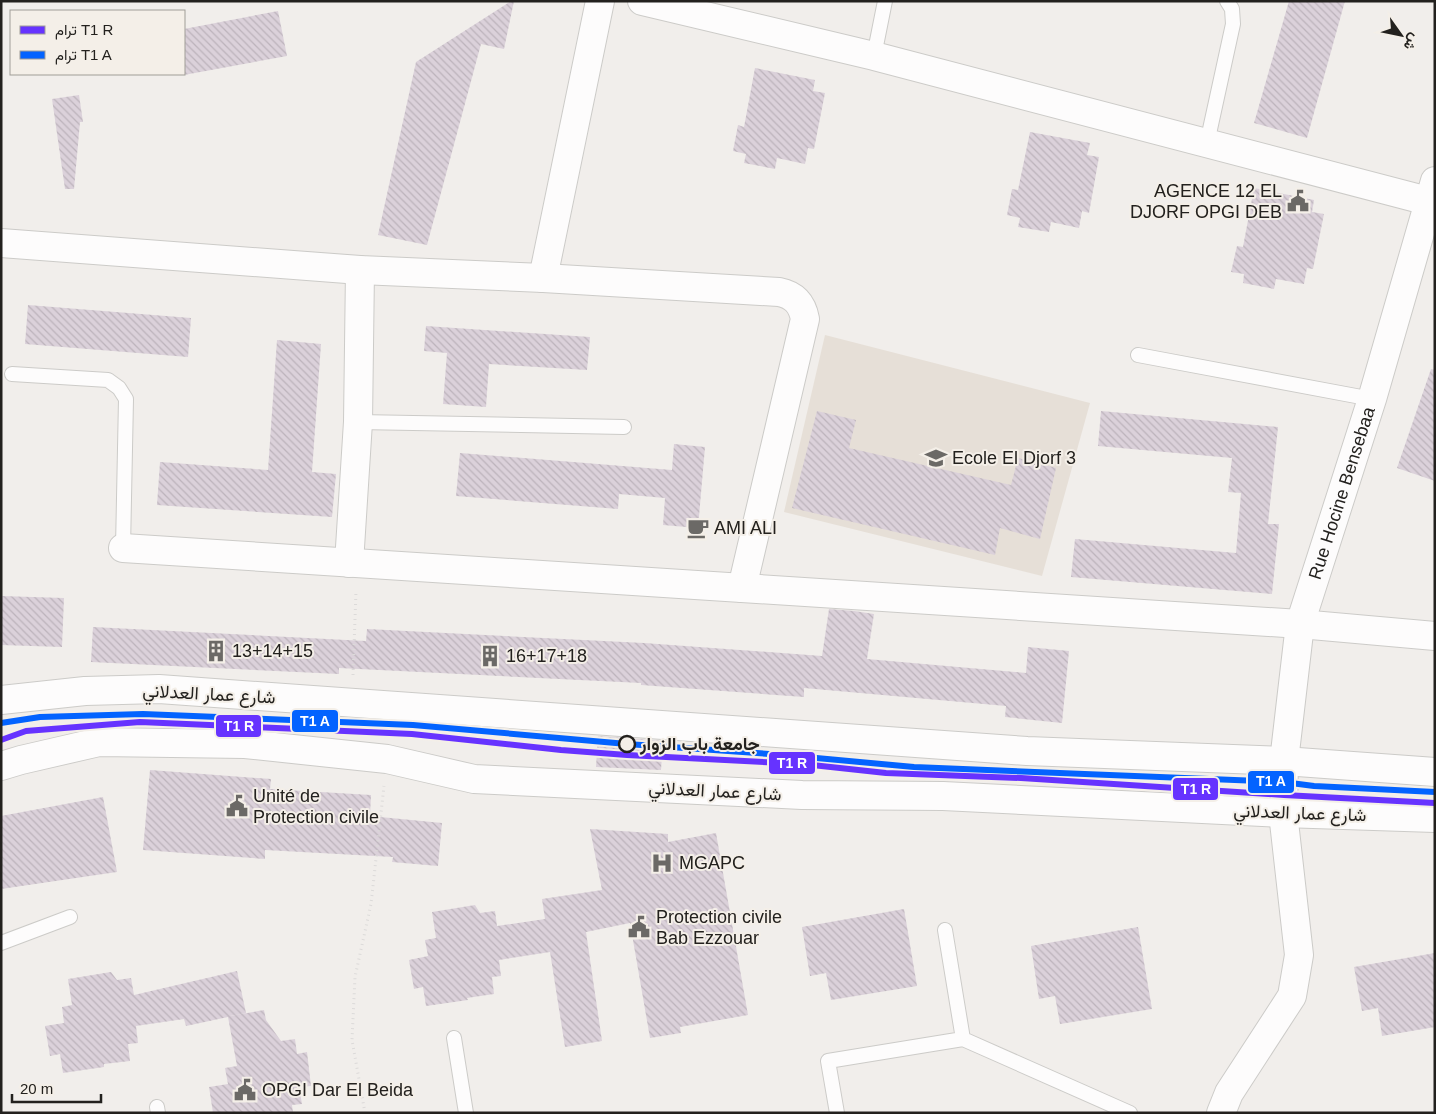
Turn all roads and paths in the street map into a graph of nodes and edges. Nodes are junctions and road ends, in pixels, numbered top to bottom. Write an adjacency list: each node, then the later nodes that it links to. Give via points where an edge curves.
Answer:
1 (600, 1): 10 (street)
2 (642, 1): 5 (street)
3 (885, 1): 5 (lane)
4 (1227, 1): 6 (lane, via 1232,9 1233,24)
5 (874, 56): 6 (street)
6 (1207, 143): 7 (street)
7 (1432, 191): 13 (street, Rue Hocine Bensebaa)
8 (1, 243): 9 (street)
9 (360, 270): 10 (street); 14 (street)
10 (543, 278): 18 (street, via 779,292 796,299 803,309 805,319)
11 (1138, 355): 13 (lane)
12 (12, 374): 16 (lane, via 108,380 119,388 126,399)
13 (1372, 398): 19 (street, Rue Hocine Bensebaa)
14 (358, 422): 15 (lane); 17 (street)
15 (624, 427)
16 (123, 548): 17 (street)
17 (353, 563): 18 (street); 22 (path)
18 (742, 588): 19 (street)
19 (1300, 624): 20 (street); 24 (street, Rue Hocine Bensebaa)
20 (1435, 636)
21 (1, 700): 22 (street, شارع عمار العدلاني, via 85,691 159,689)
22 (352, 703): 24 (street, شارع عمار العدلاني, via 1027,751)
23 (387, 758): 25 (street, شارع عمار العدلاني, via 245,744 99,742); 27 (street, شارع عمار العدلاني, via 474,779 802,795 943,796); 34 (path, via 371,904 355,977 352,1040)
24 (1284, 761): 26 (street, شارع عمار العدلاني); 27 (street, Rue Hocine Bensebaa)
25 (1, 766)
26 (1435, 772)
27 (1282, 813): 28 (street, شارع عمار العدلاني); 38 (street, Rue Hocine Bensebaa, via 1299,955 1292,996 1229,1093)
28 (1435, 818)
29 (70, 917): 31 (lane)
30 (945, 930): 33 (lane)
31 (1, 943)
32 (454, 1038): 35 (lane)
33 (963, 1038): 36 (lane, via 828,1061); 37 (lane)
34 (366, 1113)
35 (466, 1113)
36 (837, 1113)
37 (1130, 1113)
38 (1221, 1113)

